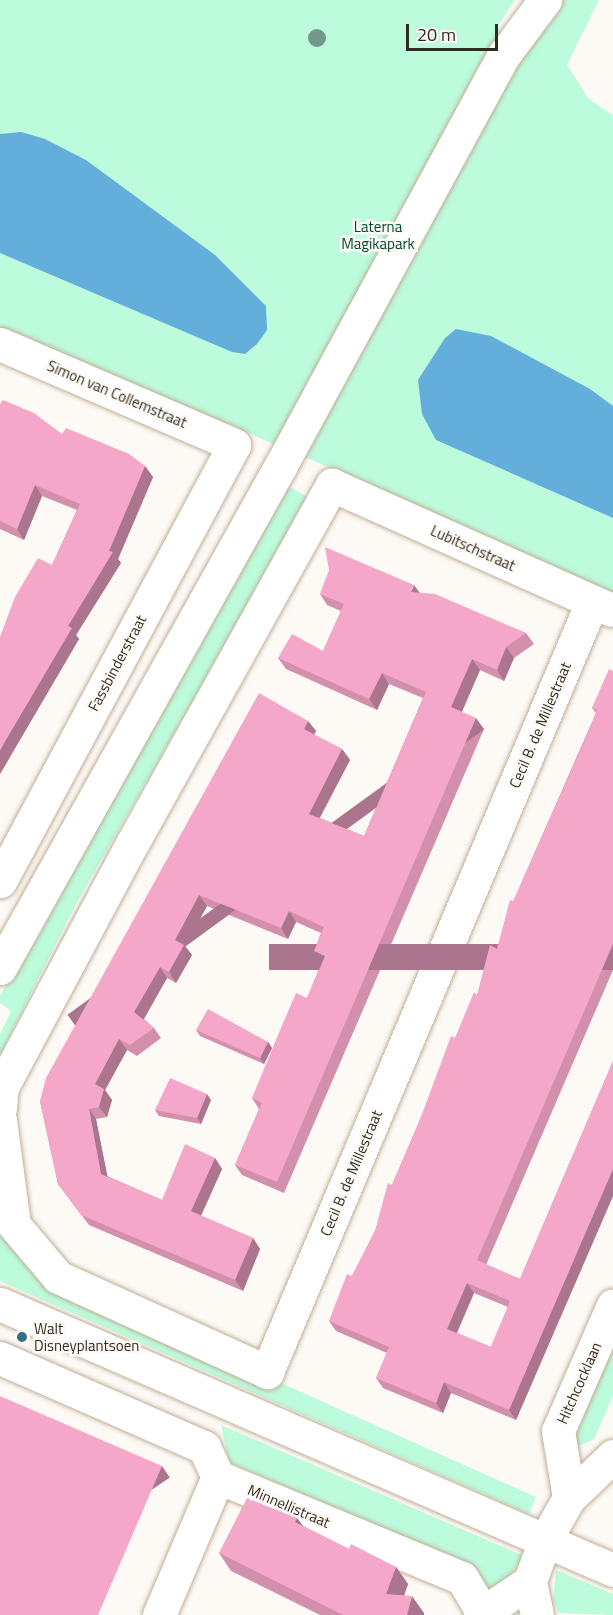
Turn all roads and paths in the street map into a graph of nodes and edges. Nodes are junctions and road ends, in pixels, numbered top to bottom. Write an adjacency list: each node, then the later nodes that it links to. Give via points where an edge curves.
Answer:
1 (545, 0): 6 (street, via 504,55)
2 (0, 344): 3 (street, Simon van Collemstraat)
3 (234, 445): 5 (street, Fassbinderstraat)
4 (603, 606): 7 (street, Lubitschstraat, via 332,485 2,1087); 8 (street, Cecil B. de Millestraat, via 267,1372 58,1277 14,1225)
5 (0, 881)
6 (0, 968)
7 (0, 1108)
8 (0, 1120)
9 (0, 1304): 15 (street)
10 (613, 1305): 14 (street, Hitchcocklaan, via 558,1431)
11 (0, 1358): 13 (street, via 204,1447)
12 (613, 1456): 14 (street)
13 (218, 1477): 18 (street, Minnellistraat, via 462,1578); 19 (street)
14 (568, 1498): 15 (street)
15 (545, 1540): 16 (street); 17 (street)
16 (613, 1570)
17 (531, 1581): 18 (street); 20 (street)
18 (481, 1613)
19 (159, 1615)
20 (537, 1615)

